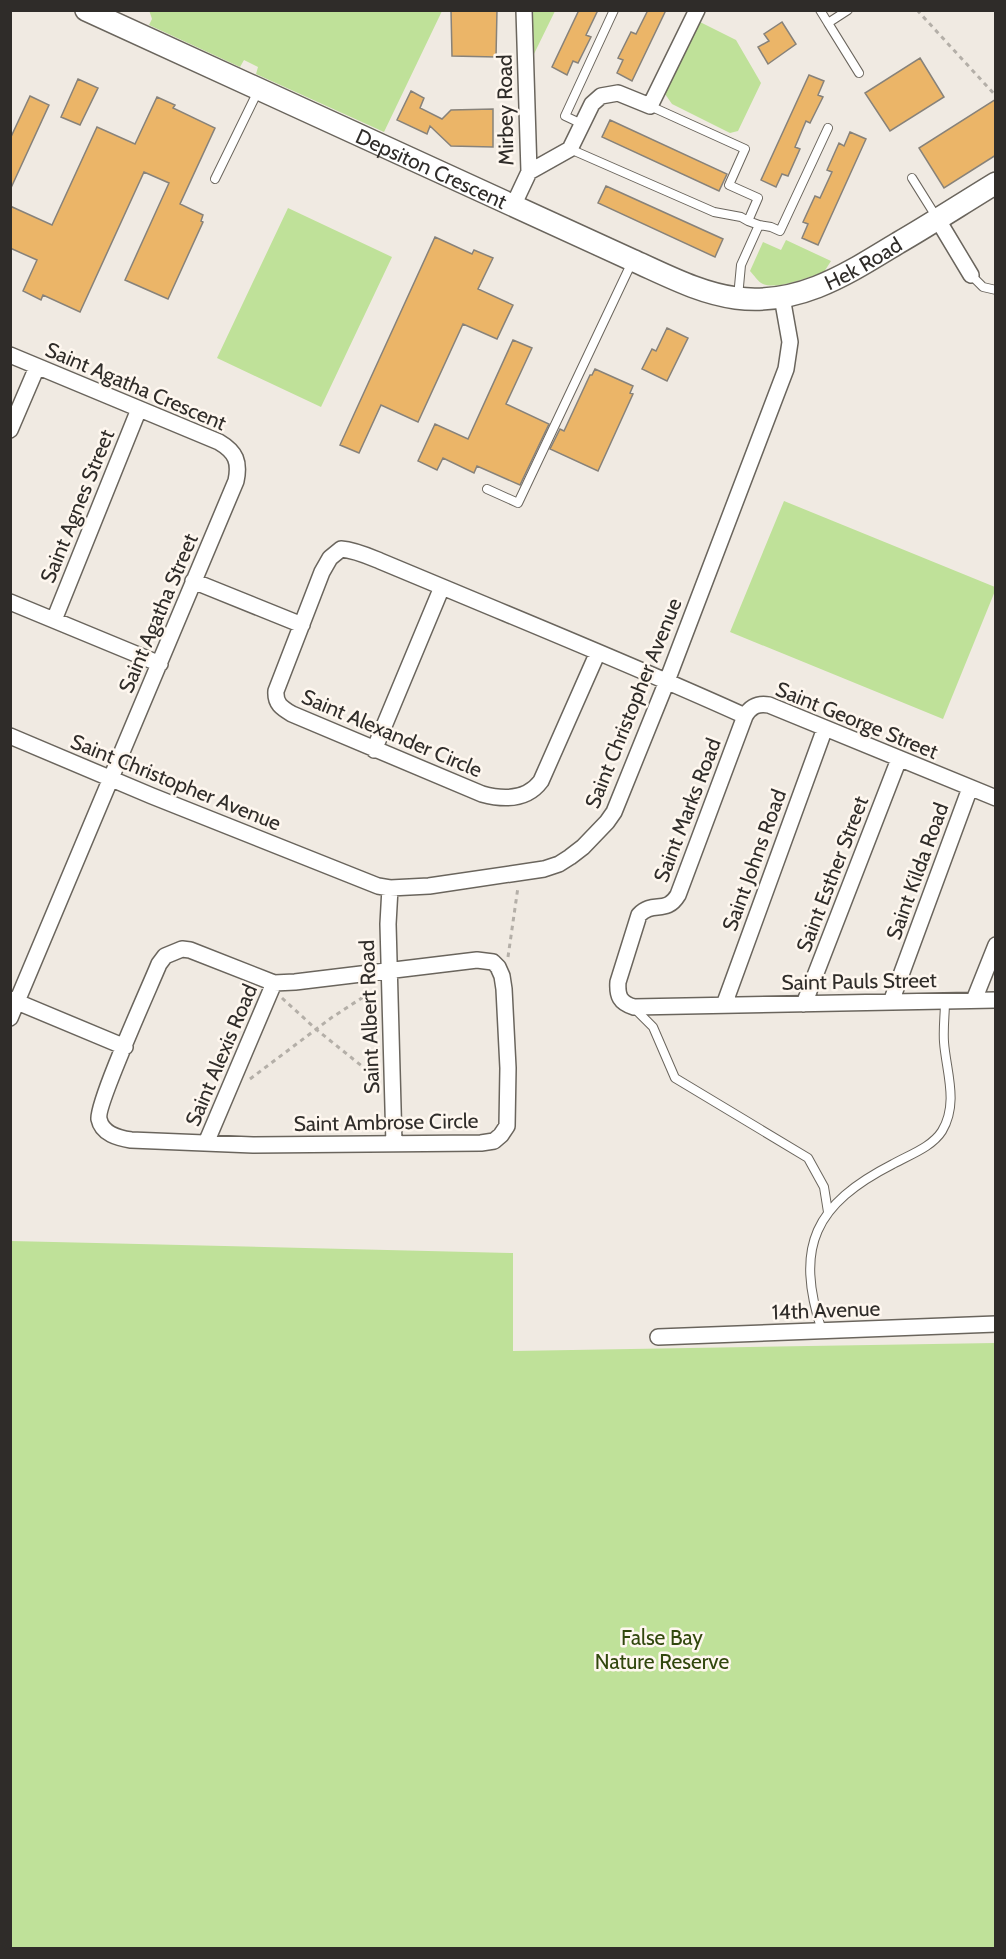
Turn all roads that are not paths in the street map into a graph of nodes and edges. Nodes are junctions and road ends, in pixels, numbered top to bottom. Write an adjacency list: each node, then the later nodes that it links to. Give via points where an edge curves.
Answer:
1 (86, 10): 7 (street, Depsiton Crescent)
2 (524, 10): 15 (street, Mirbey Road)
3 (614, 10): 12 (lane, via 564,116)
4 (697, 10): 11 (street)
5 (820, 10): 8 (lane)
6 (848, 10): 8 (lane)
7 (108, 15): 10 (street, Depsiton Crescent)
8 (828, 23): 9 (lane)
9 (859, 73)
10 (259, 89): 17 (lane); 19 (street, Depsiton Crescent)
11 (650, 106): 12 (street, via 610,93 592,104); 21 (lane, via 745,149 729,185 758,198)
12 (582, 124): 14 (street)
13 (828, 128): 22 (lane, via 780,231)
14 (570, 149): 15 (street); 21 (lane, via 714,212)
15 (529, 172): 19 (street, Mirbey Road)
16 (912, 178): 20 (lane)
17 (215, 179)
18 (996, 183): 20 (street, Hek Road)
19 (513, 206): 23 (street, Depsiton Crescent)
20 (938, 219): 24 (street); 26 (street, Hek Road, via 833,282)
21 (748, 221): 22 (lane)
22 (759, 225): 27 (lane, via 741,265)
23 (633, 260): 27 (street, Depsiton Crescent, via 688,285); 33 (lane, via 518,503)
24 (971, 275): 25 (lane, via 982,286)
25 (996, 290)
26 (783, 297): 27 (street, Depsiton Crescent); 41 (street, Saint Christopher Avenue, via 790,342 786,369)
27 (738, 298)
28 (10, 355): 29 (street, Saint Agatha Crescent)
29 (37, 367): 30 (street, Saint Agatha Crescent); 31 (street)
30 (139, 409): 32 (street, Saint Agatha Crescent, via 219,442 230,448); 37 (street, Saint Agnes Street)
31 (10, 430)
32 (238, 462): 34 (street, Saint Agatha Street, via 236,481)
33 (487, 489)
34 (193, 581): 38 (street); 40 (street, Saint Agatha Street)
35 (442, 587): 38 (street, Saint Alexander Circle, via 358,552 341,549 322,572); 39 (street, Saint Alexander Circle); 45 (street)
36 (10, 602): 37 (street)
37 (54, 620): 40 (street)
38 (302, 625): 45 (street, Saint Alexander Circle, via 276,691 278,703 292,714)
39 (598, 652): 41 (street, Saint Alexander Circle); 45 (street, Saint Alexander Circle, via 549,766 530,792 495,798)
40 (160, 664): 47 (street, Saint Agatha Street)
41 (667, 681): 42 (street); 50 (street, Saint Christopher Avenue, via 618,801 607,822 583,847 559,864 544,869)
42 (745, 716): 43 (street, Saint George Street, via 753,707 764,704); 61 (street, Saint Marks Road, via 678,895 671,904 648,908 639,915 617,990 622,1002)
43 (825, 728): 46 (street, Saint George Street); 60 (street, Saint Johns Road)
44 (10, 736): 47 (street, Saint Christopher Avenue)
45 (374, 750)
46 (898, 759): 48 (street, Saint George Street); 59 (street, Saint Esther Street)
47 (110, 778): 50 (street, Saint Christopher Avenue); 54 (street, Saint Agatha Street)
48 (970, 788): 49 (street, Saint George Street); 58 (street, Saint Kilda Road)
49 (996, 798)
50 (390, 888): 52 (street, Saint Albert Road)
51 (996, 945): 55 (street)
52 (388, 970): 53 (street, Saint Ambrose Circle); 65 (street, Saint Albert Road); 65 (street, Saint Ambrose Circle, via 493,962 502,976 505,1000 508,1108 507,1126 501,1135 481,1143)
53 (272, 987): 63 (street, Saint Ambrose Circle, via 190,950 174,951 159,964); 64 (street, Saint Alexis Road)
54 (14, 1000): 62 (street, Saint Agatha Street); 63 (street)
55 (974, 1000): 56 (street, Saint Pauls Street); 57 (street, Saint Pauls Street)
56 (996, 1000)
57 (945, 1001): 58 (street, Saint Pauls Street); 66 (lane, via 944,1039 951,1094 942,1132 933,1142 846,1193)
58 (891, 1002): 59 (street, Saint Pauls Street)
59 (804, 1004): 60 (street, Saint Pauls Street)
60 (724, 1005): 61 (street)
61 (634, 1007): 66 (lane, via 653,1027 675,1078 808,1158 824,1187)
62 (10, 1018)
63 (125, 1047): 64 (street, Saint Ambrose Circle, via 99,1112 101,1125 112,1136 122,1139)
64 (206, 1143): 65 (street, Saint Ambrose Circle)
65 (394, 1144)
66 (828, 1212): 68 (lane, via 815,1236 811,1255 813,1302)
67 (996, 1324): 68 (street, 14th Avenue)
68 (822, 1331): 69 (street, 14th Avenue)
69 (658, 1337)

